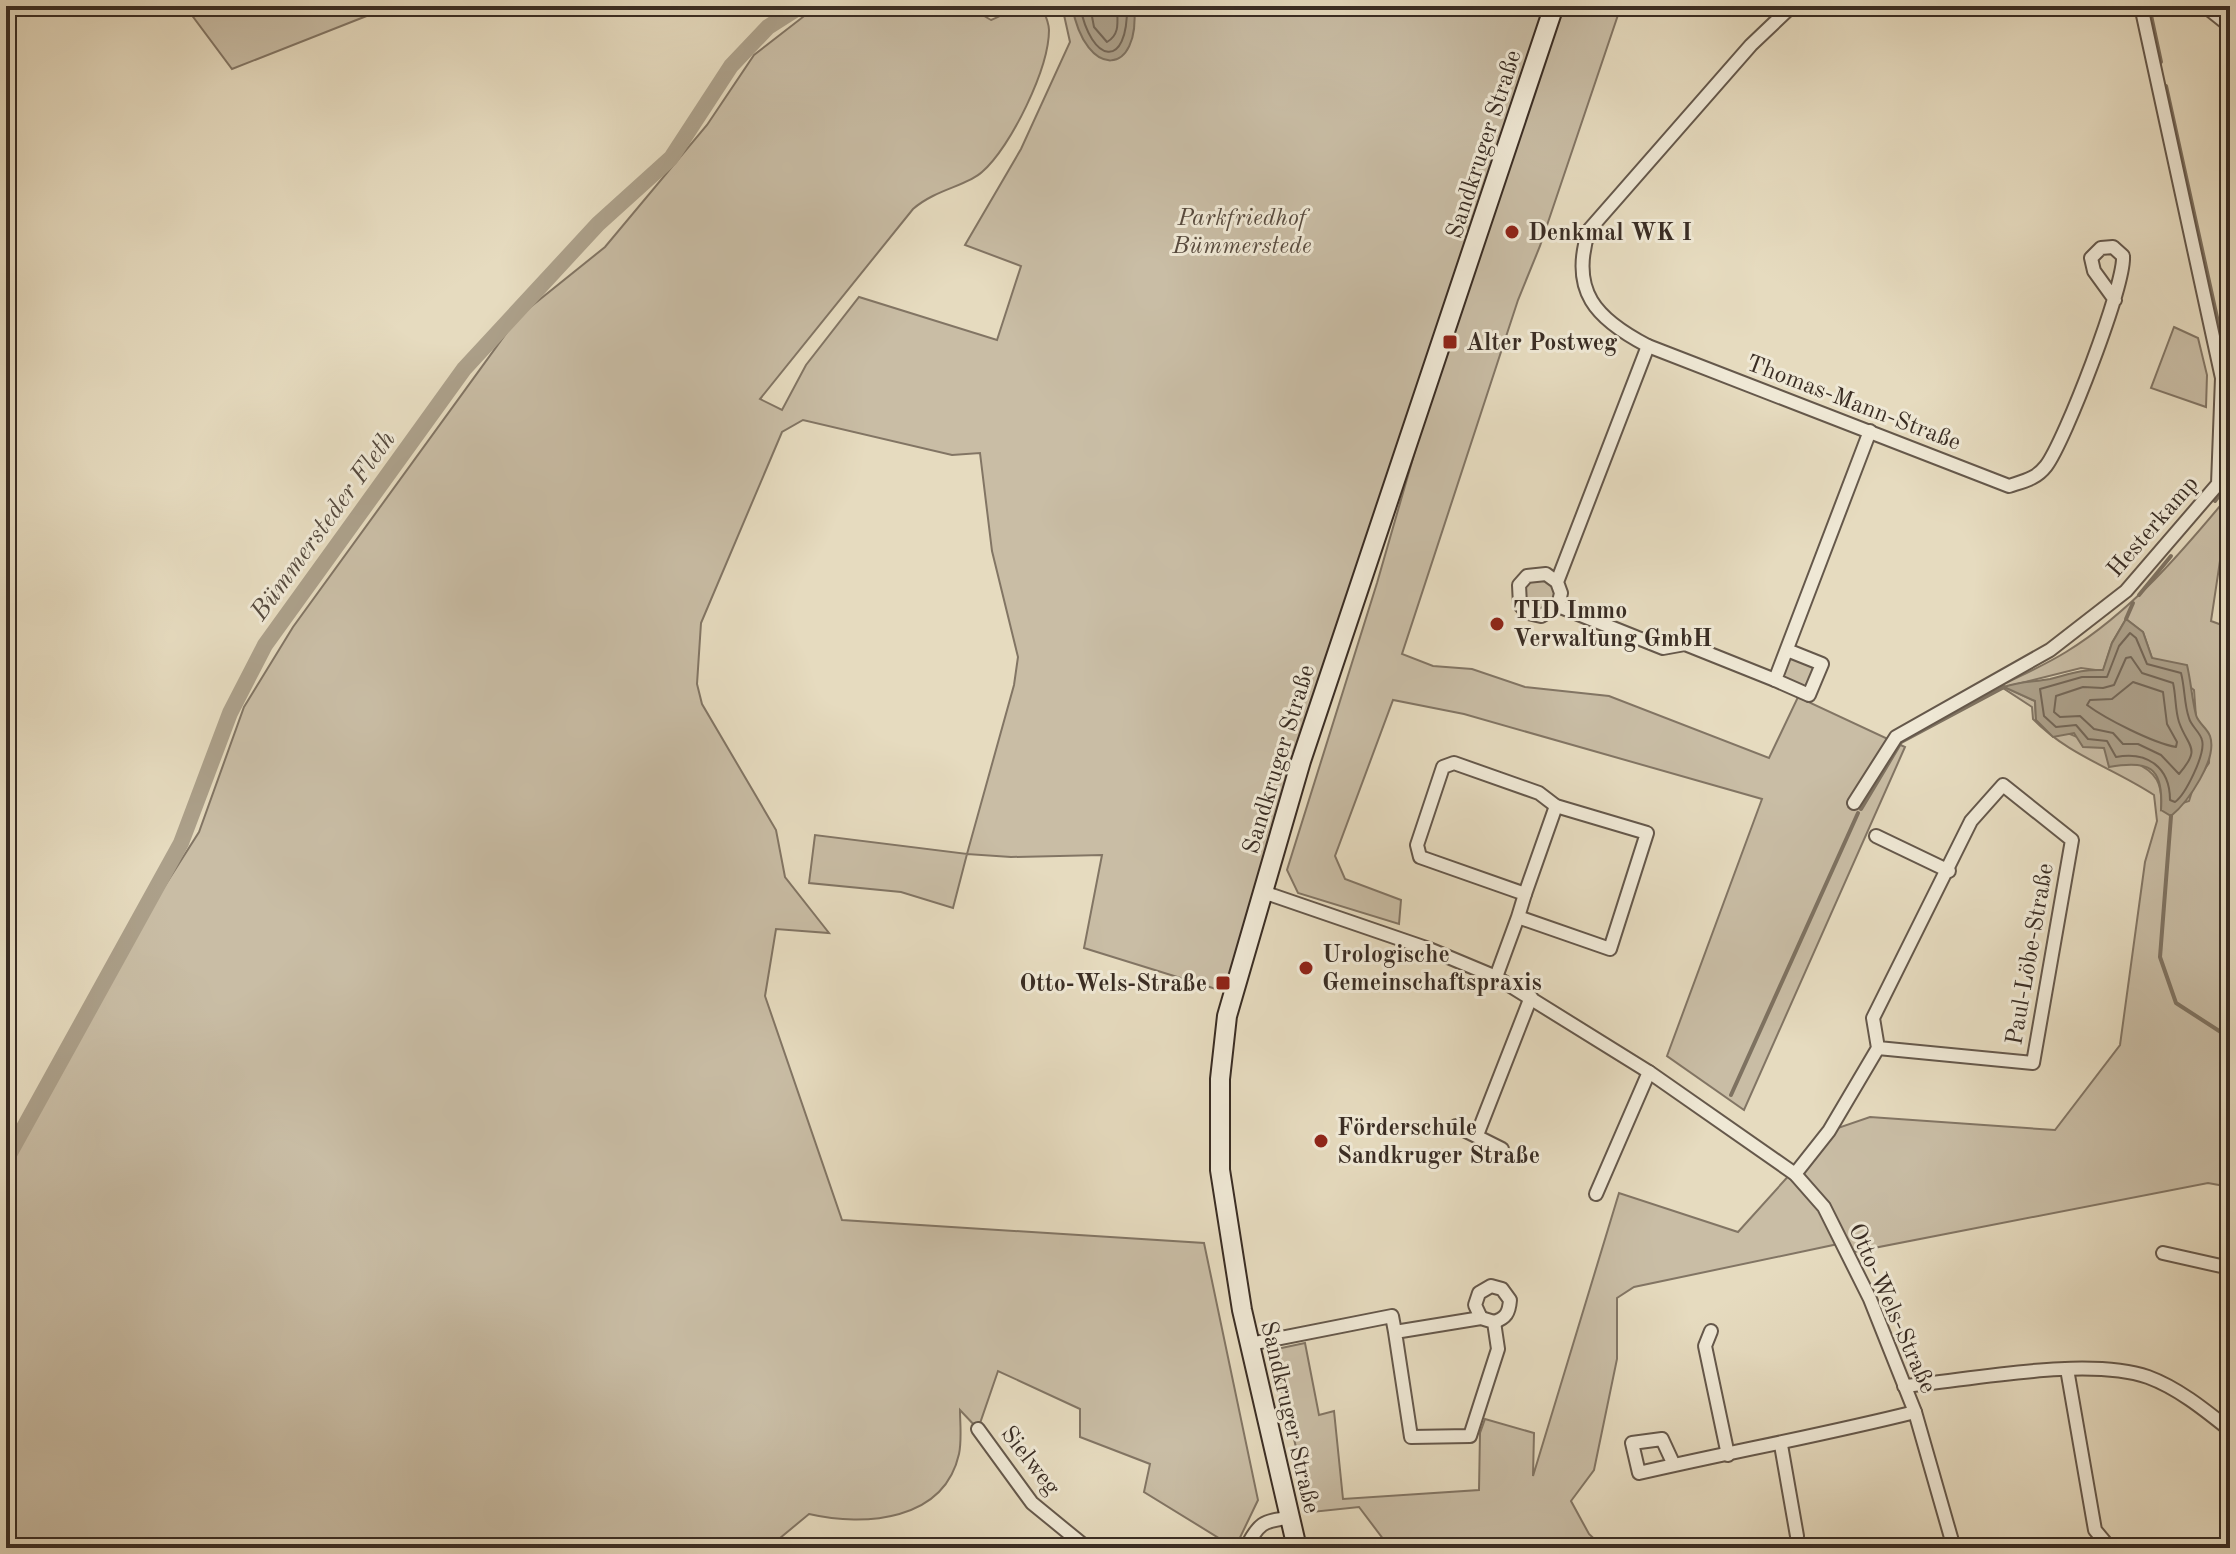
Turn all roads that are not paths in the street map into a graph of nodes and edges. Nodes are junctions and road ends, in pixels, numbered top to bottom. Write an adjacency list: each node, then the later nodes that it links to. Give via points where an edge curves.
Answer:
1 (1554, 6): 17 (street, Sandkruger Straße, via 1301,761)
2 (1792, 6): 7 (street, Thomas-Mann-Straße, via 1751,45 1589,230 1583,249 1585,293 1610,322)
3 (2141, 6): 13 (street, Hesterkamp, via 2222,378 2218,484 2126,591 2050,650 1896,737)
4 (2205, 6): 5 (street)
5 (2230, 26)
6 (2115, 300): 8 (street, Thomas-Mann-Straße, via 2055,452 2033,479 2009,486)
7 (1648, 346): 8 (street, Thomas-Mann-Straße); 9 (street)
8 (1870, 431): 11 (street)
9 (1557, 582): 10 (street); 10 (street, via 1534,573 1519,585 1517,595 1528,613 1541,616)
10 (1558, 606): 12 (street, via 1663,648 1685,644)
11 (1787, 650): 12 (street); 12 (street, via 1822,664 1809,695)
12 (1775, 680)
13 (1854, 803)
14 (1556, 806): 18 (street); 18 (street, via 1539,793 1454,763 1443,767 1417,845 1420,857); 19 (street, via 1647,833 1610,949)
15 (1876, 836): 16 (street)
16 (1949, 871): 22 (street, Paul-Löbe-Straße, via 1873,1018); 22 (street, Paul-Löbe-Straße, via 1971,821 2003,785 2072,840 2033,1063)
17 (1263, 892): 20 (street, Otto-Wels-Straße); 33 (street, Sandkruger Straße, via 1232,994 1220,1079 1220,1170)
18 (1525, 894): 19 (street)
19 (1518, 917): 20 (street)
20 (1496, 977): 21 (street, Otto-Wels-Straße)
21 (1531, 997): 23 (street, Otto-Wels-Straße); 25 (street)
22 (1878, 1048): 27 (street, via 1829,1131)
23 (1649, 1072): 27 (street, Otto-Wels-Straße); 28 (street)
24 (1456, 1126): 25 (street)
25 (1477, 1135): 26 (street)
26 (1502, 1149)
27 (1795, 1174): 35 (street, Otto-Wels-Straße, via 1837,1231)
28 (1596, 1194)
29 (2163, 1253): 30 (street)
30 (2230, 1268)
31 (1711, 1331): 40 (street, via 1705,1346)
32 (1395, 1332): 32 (street, via 1488,1320 1498,1349 1470,1436 1411,1437); 33 (street, via 1392,1316)
33 (1250, 1344): 42 (street, Sandkruger Straße)
34 (2067, 1369): 35 (street); 37 (street, via 2098,1368 2146,1377); 48 (street, via 2095,1530)
35 (1904, 1386): 36 (street, Otto-Wels-Straße)
36 (1915, 1412): 39 (street); 47 (street, Otto-Wels-Straße)
37 (2228, 1425)
38 (978, 1429): 44 (street, Sielweg, via 1032,1503)
39 (1781, 1445): 40 (street); 43 (street)
40 (1728, 1455): 41 (street)
41 (1674, 1465)
42 (1290, 1518): 45 (street, via 1265,1520); 46 (street, Sandkruger Straße)
43 (1797, 1536)
44 (1087, 1548)
45 (1246, 1548)
46 (1297, 1548)
47 (1954, 1548)
48 (2110, 1548)

